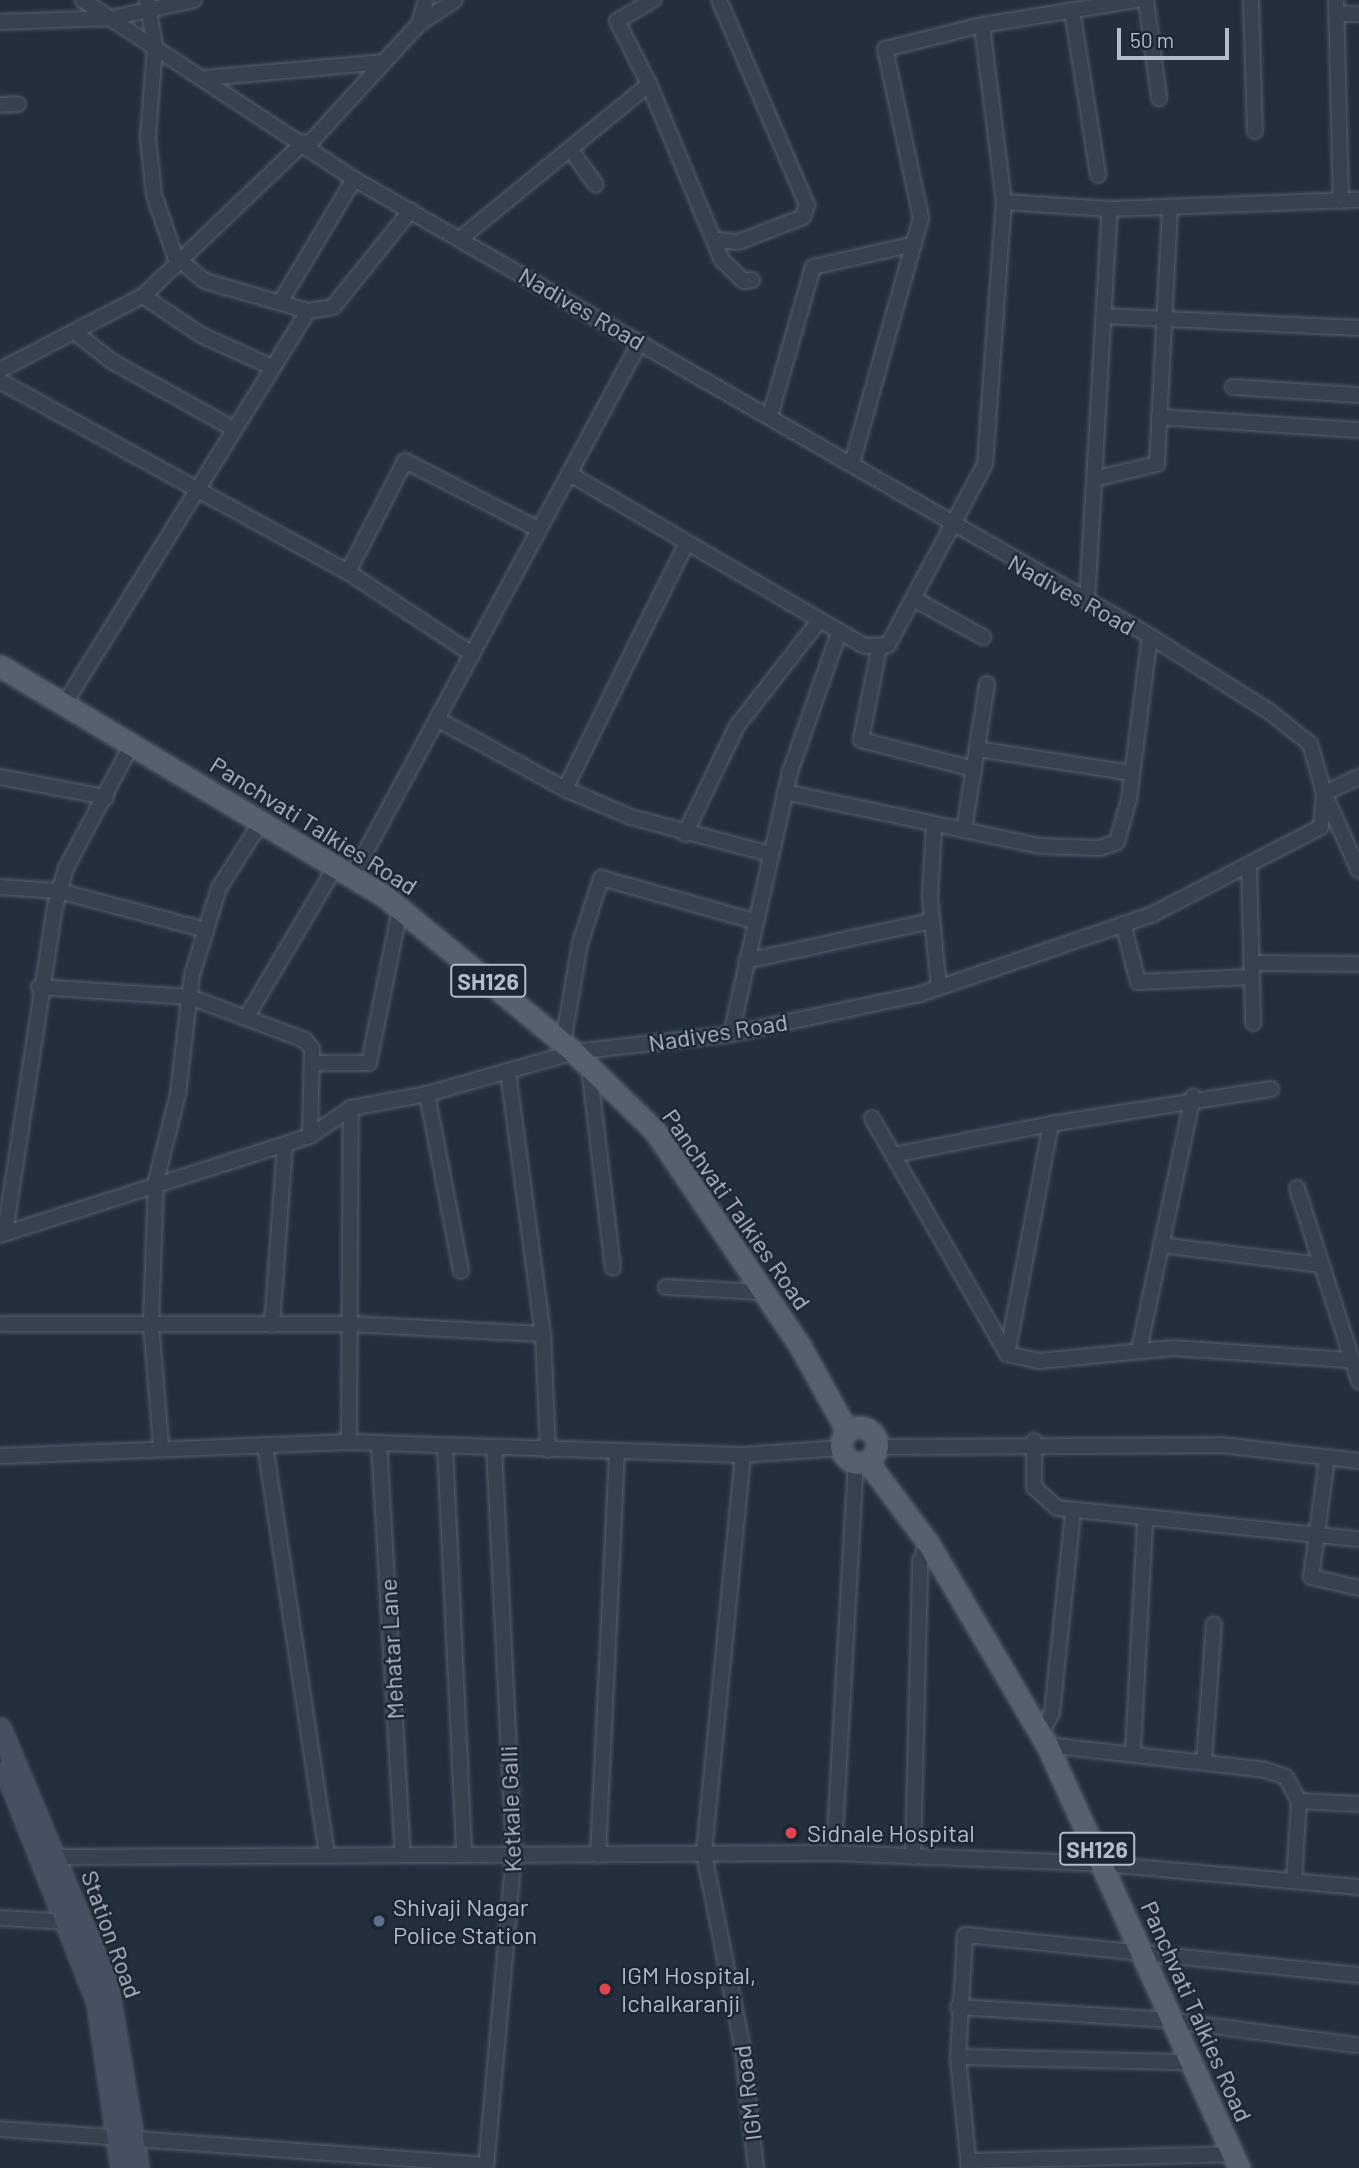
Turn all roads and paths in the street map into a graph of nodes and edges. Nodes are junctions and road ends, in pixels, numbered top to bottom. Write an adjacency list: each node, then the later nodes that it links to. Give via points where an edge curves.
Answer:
1 (83, 0): 15 (street, Nadives Road)
2 (194, 0): 11 (street)
3 (426, 0): 17 (street)
4 (456, 0): 17 (street)
5 (653, 0): 22 (street, via 617,21)
6 (719, 0): 39 (street, via 807,205 803,218 738,242)
7 (1137, 0): 10 (street)
8 (1146, 0): 23 (street)
9 (1251, 0): 26 (street)
10 (1109, 2): 13 (street)
11 (148, 7): 15 (street); 19 (street)
12 (1336, 7): 14 (street); 33 (street)
13 (1072, 10): 18 (street); 29 (street)
14 (1359, 14)
15 (112, 19): 16 (street); 19 (street, Nadives Road)
16 (0, 22)
17 (419, 24): 20 (street)
18 (982, 25): 34 (street); 40 (street, via 885,49 921,218)
19 (155, 46): 21 (street, Nadives Road); 41 (street, via 148,138 154,195 175,256)
20 (384, 62): 21 (street); 27 (street)
21 (205, 78): 27 (street, Nadives Road)
22 (649, 84): 28 (street); 39 (street)
23 (1159, 99)
24 (18, 104): 25 (street)
25 (0, 105)
26 (1255, 131)
27 (306, 144): 30 (street, Nadives Road); 41 (street)
28 (570, 149): 31 (street); 38 (street)
29 (1098, 175)
30 (354, 179): 36 (street, Nadives Road); 44 (street)
31 (596, 185)
32 (1359, 200): 33 (street)
33 (1341, 201): 35 (street)
34 (1004, 202): 37 (street); 64 (street, via 985,464)
35 (1170, 206): 37 (street); 47 (street)
36 (411, 209): 38 (street, Nadives Road); 45 (street, via 333,307)
37 (1111, 209): 46 (street)
38 (461, 238): 50 (street, Nadives Road)
39 (716, 240): 42 (street, via 722,260 744,281)
40 (914, 244): 56 (street, via 813,267); 60 (street)
41 (183, 262): 43 (street); 44 (street, via 205,281)
42 (752, 280)
43 (143, 296): 49 (street); 51 (street, via 201,335)
44 (281, 301): 45 (street)
45 (308, 311): 51 (street)
46 (1104, 316): 47 (street); 62 (street)
47 (1164, 317): 48 (street); 57 (street)
48 (1359, 328)
49 (77, 334): 52 (street); 58 (street, via 114,362)
50 (640, 342): 56 (street, Nadives Road); 61 (street)
51 (270, 366): 58 (street)
52 (0, 370)
53 (0, 381): 63 (street)
54 (1233, 387): 55 (street)
55 (1359, 395)
56 (770, 416): 60 (street, Nadives Road)
57 (1159, 417): 59 (street); 62 (street, via 1157,464)
58 (232, 428): 63 (street)
59 (1359, 430)
60 (852, 463): 64 (street, Nadives Road)
61 (570, 474): 65 (street); 66 (street)
62 (1094, 479): 69 (street)
63 (192, 490): 67 (street); 78 (street)
64 (953, 526): 68 (street); 69 (street, Nadives Road)
65 (538, 529): 67 (street, via 405,461); 75 (street)
66 (685, 547): 70 (street, via 774,589); 86 (street)
67 (348, 572): 75 (street)
68 (914, 599): 73 (street); 74 (street, via 888,645)
69 (1087, 602): 72 (street, Nadives Road)
70 (819, 621): 71 (street); 93 (street, via 737,726)
71 (839, 633): 74 (street); 87 (street)
72 (1150, 636): 83 (street); 88 (street, Nadives Road, via 1310,744)
73 (983, 637)
74 (879, 649): 82 (street, via 861,740)
75 (472, 654): 79 (street)
76 (0, 666): 78 (main road, Panchvati Talkies Road / SH126)
77 (987, 684): 81 (street)
78 (65, 703): 80 (main road, Panchvati Talkies Road / SH126)
79 (438, 719): 86 (street); 97 (street)
80 (132, 744): 89 (street); 90 (main road, Panchvati Talkies Road / SH126)
81 (977, 749): 82 (street); 83 (street)
82 (974, 769): 92 (street)
83 (1132, 773): 92 (street, via 1117,842 1065,848)
84 (1359, 777): 88 (street)
85 (0, 778): 89 (street)
86 (565, 789): 93 (street)
87 (785, 792): 91 (street); 94 (street)
88 (1324, 793): 95 (street, Nadives Road, via 1321,827); 96 (street)
89 (106, 797): 99 (street)
90 (261, 822): 97 (main road, Panchvati Talkies Road / SH126); 104 (street, via 219,888)
91 (934, 825): 92 (street); 102 (street)
92 (964, 830)
93 (685, 834): 94 (street)
94 (770, 854): 101 (street)
95 (1249, 865): 103 (street, Nadives Road); 107 (street)
96 (1359, 871)
97 (344, 872): 100 (main road, Panchvati Talkies Road / SH126); 111 (street)
98 (0, 887): 99 (street)
99 (59, 891): 104 (street); 108 (street)
100 (400, 909): 114 (main road, Panchvati Talkies Road / SH126); 115 (street, via 369,1063)
101 (754, 921): 105 (street); 114 (street, via 601,878 580,944)
102 (931, 921): 105 (street); 109 (street)
103 (1123, 924): 107 (street, via 1138,982); 109 (street, Nadives Road)
104 (206, 930): 110 (street)
105 (746, 961): 113 (street)
106 (1359, 964): 107 (street)
107 (1252, 970): 112 (street)
108 (39, 987): 110 (street); 128 (street, via 28,1108)
109 (939, 988): 113 (street, Nadives Road)
110 (190, 997): 111 (street); 126 (street, via 178,1094)
111 (246, 1018): 115 (street, via 305,1040)
112 (1253, 1023)
113 (731, 1034): 114 (street, Nadives Road)
114 (576, 1054): 116 (street, Nadives Road); 131 (street); 134 (main road, Panchvati Talkies Road / SH126, via 655,1131)
115 (312, 1063): 123 (street)
116 (508, 1072): 118 (street, Nadives Road); 139 (street)
117 (1271, 1089): 119 (street)
118 (427, 1094): 120 (street, Nadives Road); 132 (street)
119 (1193, 1097): 122 (street); 129 (street)
120 (351, 1108): 123 (street); 137 (street)
121 (872, 1118): 125 (street)
122 (1051, 1124): 125 (street); 141 (street)
123 (310, 1136): 124 (street)
124 (285, 1144): 126 (street); 138 (street)
125 (893, 1155): 141 (street)
126 (156, 1181): 128 (street); 135 (street)
127 (1297, 1188): 130 (street)
128 (2, 1234)
129 (1161, 1245): 130 (street); 140 (street)
130 (1321, 1265): 142 (street)
131 (613, 1268)
132 (461, 1271)
133 (666, 1287): 134 (street)
134 (762, 1292): 152 (main road, Panchvati Talkies Road / SH126)
135 (151, 1323): 136 (street); 138 (street); 148 (street)
136 (0, 1324)
137 (350, 1324): 138 (street); 139 (street); 145 (street)
138 (272, 1325)
139 (543, 1334): 151 (street)
140 (1139, 1350): 141 (street, via 1039,1360); 142 (street)
141 (1007, 1354)
142 (1349, 1360): 143 (street)
143 (1359, 1381)
144 (1034, 1441): 152 (street); 156 (street, via 1221,1445); 158 (street, via 1034,1487 1043,1501)
145 (349, 1442): 146 (street); 147 (street)
146 (379, 1443): 149 (street); 174 (street, Mehatar Lane)
147 (265, 1445): 148 (street); 173 (street)
148 (161, 1446): 155 (street)
149 (445, 1446): 150 (street); 175 (street)
150 (494, 1449): 151 (street); 176 (street, Ketkale Galli)
151 (548, 1450): 153 (street)
152 (858, 1450): 154 (street); 162 (main road, Panchvati Talkies Road); 172 (street)
153 (617, 1452): 154 (street); 178 (street)
154 (743, 1455): 177 (street, IGM Road)
155 (0, 1456)
156 (1327, 1459): 157 (street); 160 (street)
157 (1359, 1461)
158 (1073, 1513): 159 (street); 166 (street, via 1052,1713)
159 (1145, 1521): 160 (street); 167 (street)
160 (1316, 1532): 161 (street); 163 (street, via 1311,1577)
161 (1359, 1539)
162 (928, 1543): 166 (main road, Panchvati Talkies Road / SH126); 180 (street, via 920,1562)
163 (1359, 1588)
164 (1214, 1624): 169 (street)
165 (0, 1728): 179 (main road, Station Road)
166 (1044, 1739): 167 (street); 181 (main road, Panchvati Talkies Road / SH126)
167 (1133, 1751): 169 (street)
168 (0, 1758): 179 (main road, Station Road)
169 (1204, 1762): 170 (street, via 1286,1777)
170 (1299, 1801): 171 (street); 182 (street)
171 (1359, 1804)
172 (834, 1853): 177 (street); 180 (street)
173 (327, 1854): 174 (street); 179 (street)
174 (403, 1854): 175 (street)
175 (464, 1854): 176 (street)
176 (514, 1854): 178 (street); 197 (street, Ketkale Galli)
177 (704, 1854): 178 (street); 200 (street, IGM Road, via 742,2045)
178 (598, 1855)
179 (49, 1857): 185 (main road, Station Road); 194 (main road, Station Road, via 107,1982)
180 (914, 1857): 181 (street)
181 (1104, 1864): 182 (street); 186 (main road, Panchvati Talkies Road / SH126)
182 (1294, 1881): 183 (street)
183 (1359, 1887)
184 (0, 1917): 185 (street)
185 (70, 1922): 194 (main road, Station Road, via 97,2002)
186 (1140, 1951): 187 (street); 188 (street, via 965,1935); 189 (main road, Panchvati Talkies Road / SH126)
187 (1359, 1975)
188 (958, 2007): 189 (street); 191 (street)
189 (1168, 2020): 190 (street); 192 (main road, Panchvati Talkies Road / SH126)
190 (1356, 2045)
191 (958, 2057): 192 (street); 196 (street)
192 (1187, 2062): 195 (main road, Panchvati Talkies Road / SH126)
193 (0, 2129): 194 (street)
194 (126, 2142): 197 (street); 198 (main road, Station Road); 199 (main road, Station Road)
195 (1236, 2161): 196 (street)
196 (968, 2164)
197 (486, 2166)
198 (121, 2168)
199 (138, 2168)
200 (755, 2168)

